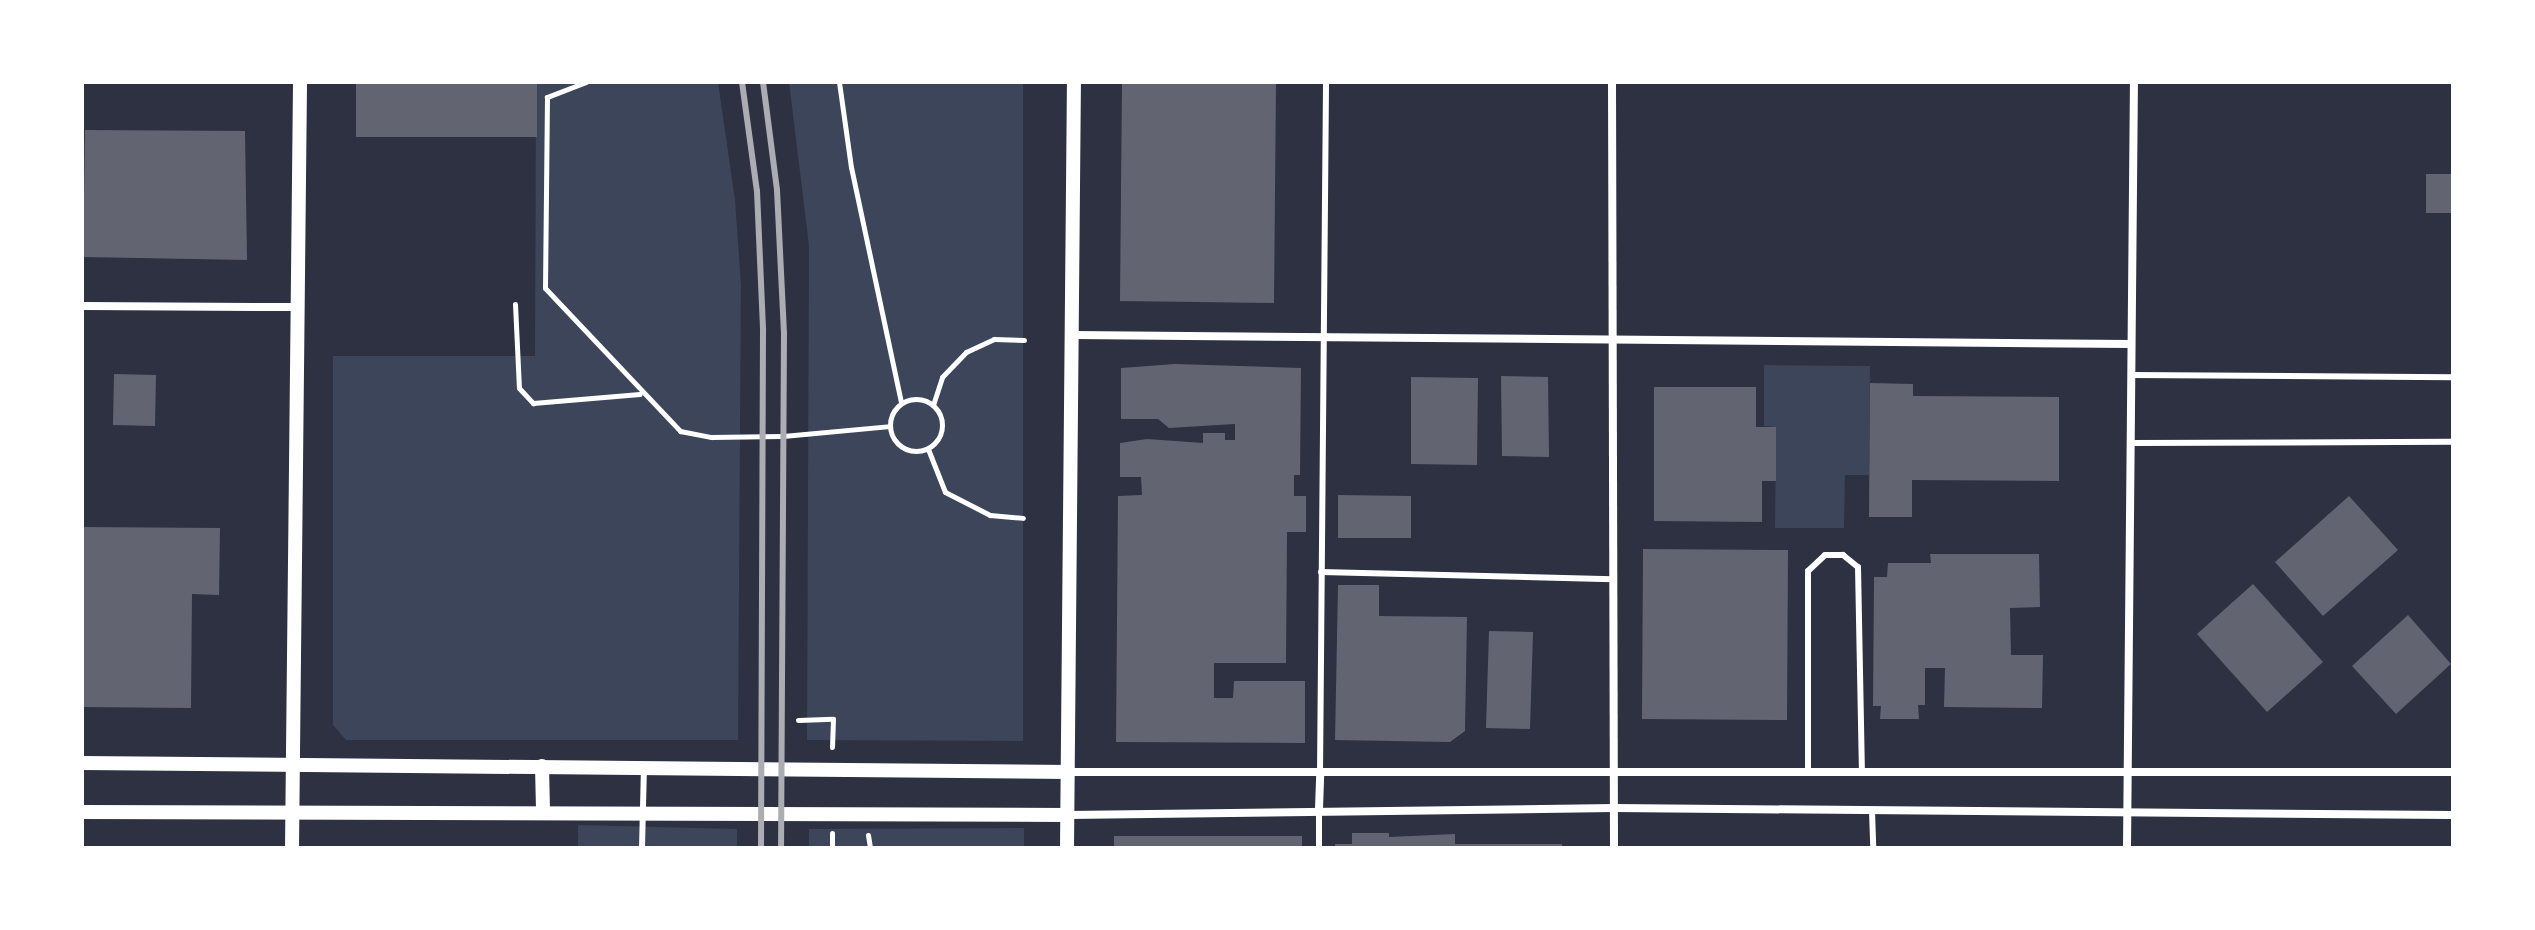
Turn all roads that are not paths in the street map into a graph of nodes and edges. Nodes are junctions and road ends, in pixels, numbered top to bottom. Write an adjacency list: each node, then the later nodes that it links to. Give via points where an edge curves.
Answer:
1 (300, 82): 7 (street)
2 (1074, 82): 8 (street)
3 (1326, 82): 9 (lane)
4 (1612, 82): 10 (street)
5 (2134, 82): 11 (street)
6 (82, 306): 7 (street)
7 (295, 307): 19 (street)
8 (1073, 335): 9 (street); 24 (street)
9 (1323, 336): 10 (street); 16 (lane)
10 (1612, 339): 11 (street); 17 (street)
11 (2131, 344): 12 (street)
12 (2131, 375): 13 (lane); 15 (street)
13 (2453, 377)
14 (2453, 442): 15 (lane)
15 (2130, 443): 23 (street)
16 (1321, 572): 17 (lane); 28 (lane)
17 (1613, 579): 25 (street)
18 (82, 763): 19 (street)
19 (294, 765): 20 (street); 31 (street)
20 (542, 766): 21 (street); 32 (street)
21 (644, 768): 24 (street); 33 (lane)
22 (1862, 771): 23 (street); 26 (street); 26 (lane, via 1858,567 1843,555 1825,555 1808,571)
23 (2128, 771): 27 (street); 36 (street)
24 (1069, 772): 28 (street); 37 (street)
25 (1614, 772): 26 (street); 28 (street); 29 (street)
26 (1808, 772)
27 (2453, 772)
28 (1320, 773): 30 (street)
29 (1614, 808): 30 (street); 34 (street); 43 (street)
30 (1319, 809): 37 (street); 42 (lane)
31 (293, 810): 32 (street); 35 (street); 39 (street)
32 (543, 810): 33 (street)
33 (643, 811): 37 (street); 40 (lane)
34 (1872, 811): 36 (street); 44 (lane)
35 (82, 812)
36 (2127, 814): 38 (street); 45 (street)
37 (1068, 815): 41 (street)
38 (2453, 815)
39 (292, 848)
40 (642, 848)
41 (1067, 848)
42 (1319, 848)
43 (1614, 848)
44 (1873, 848)
45 (2127, 848)

